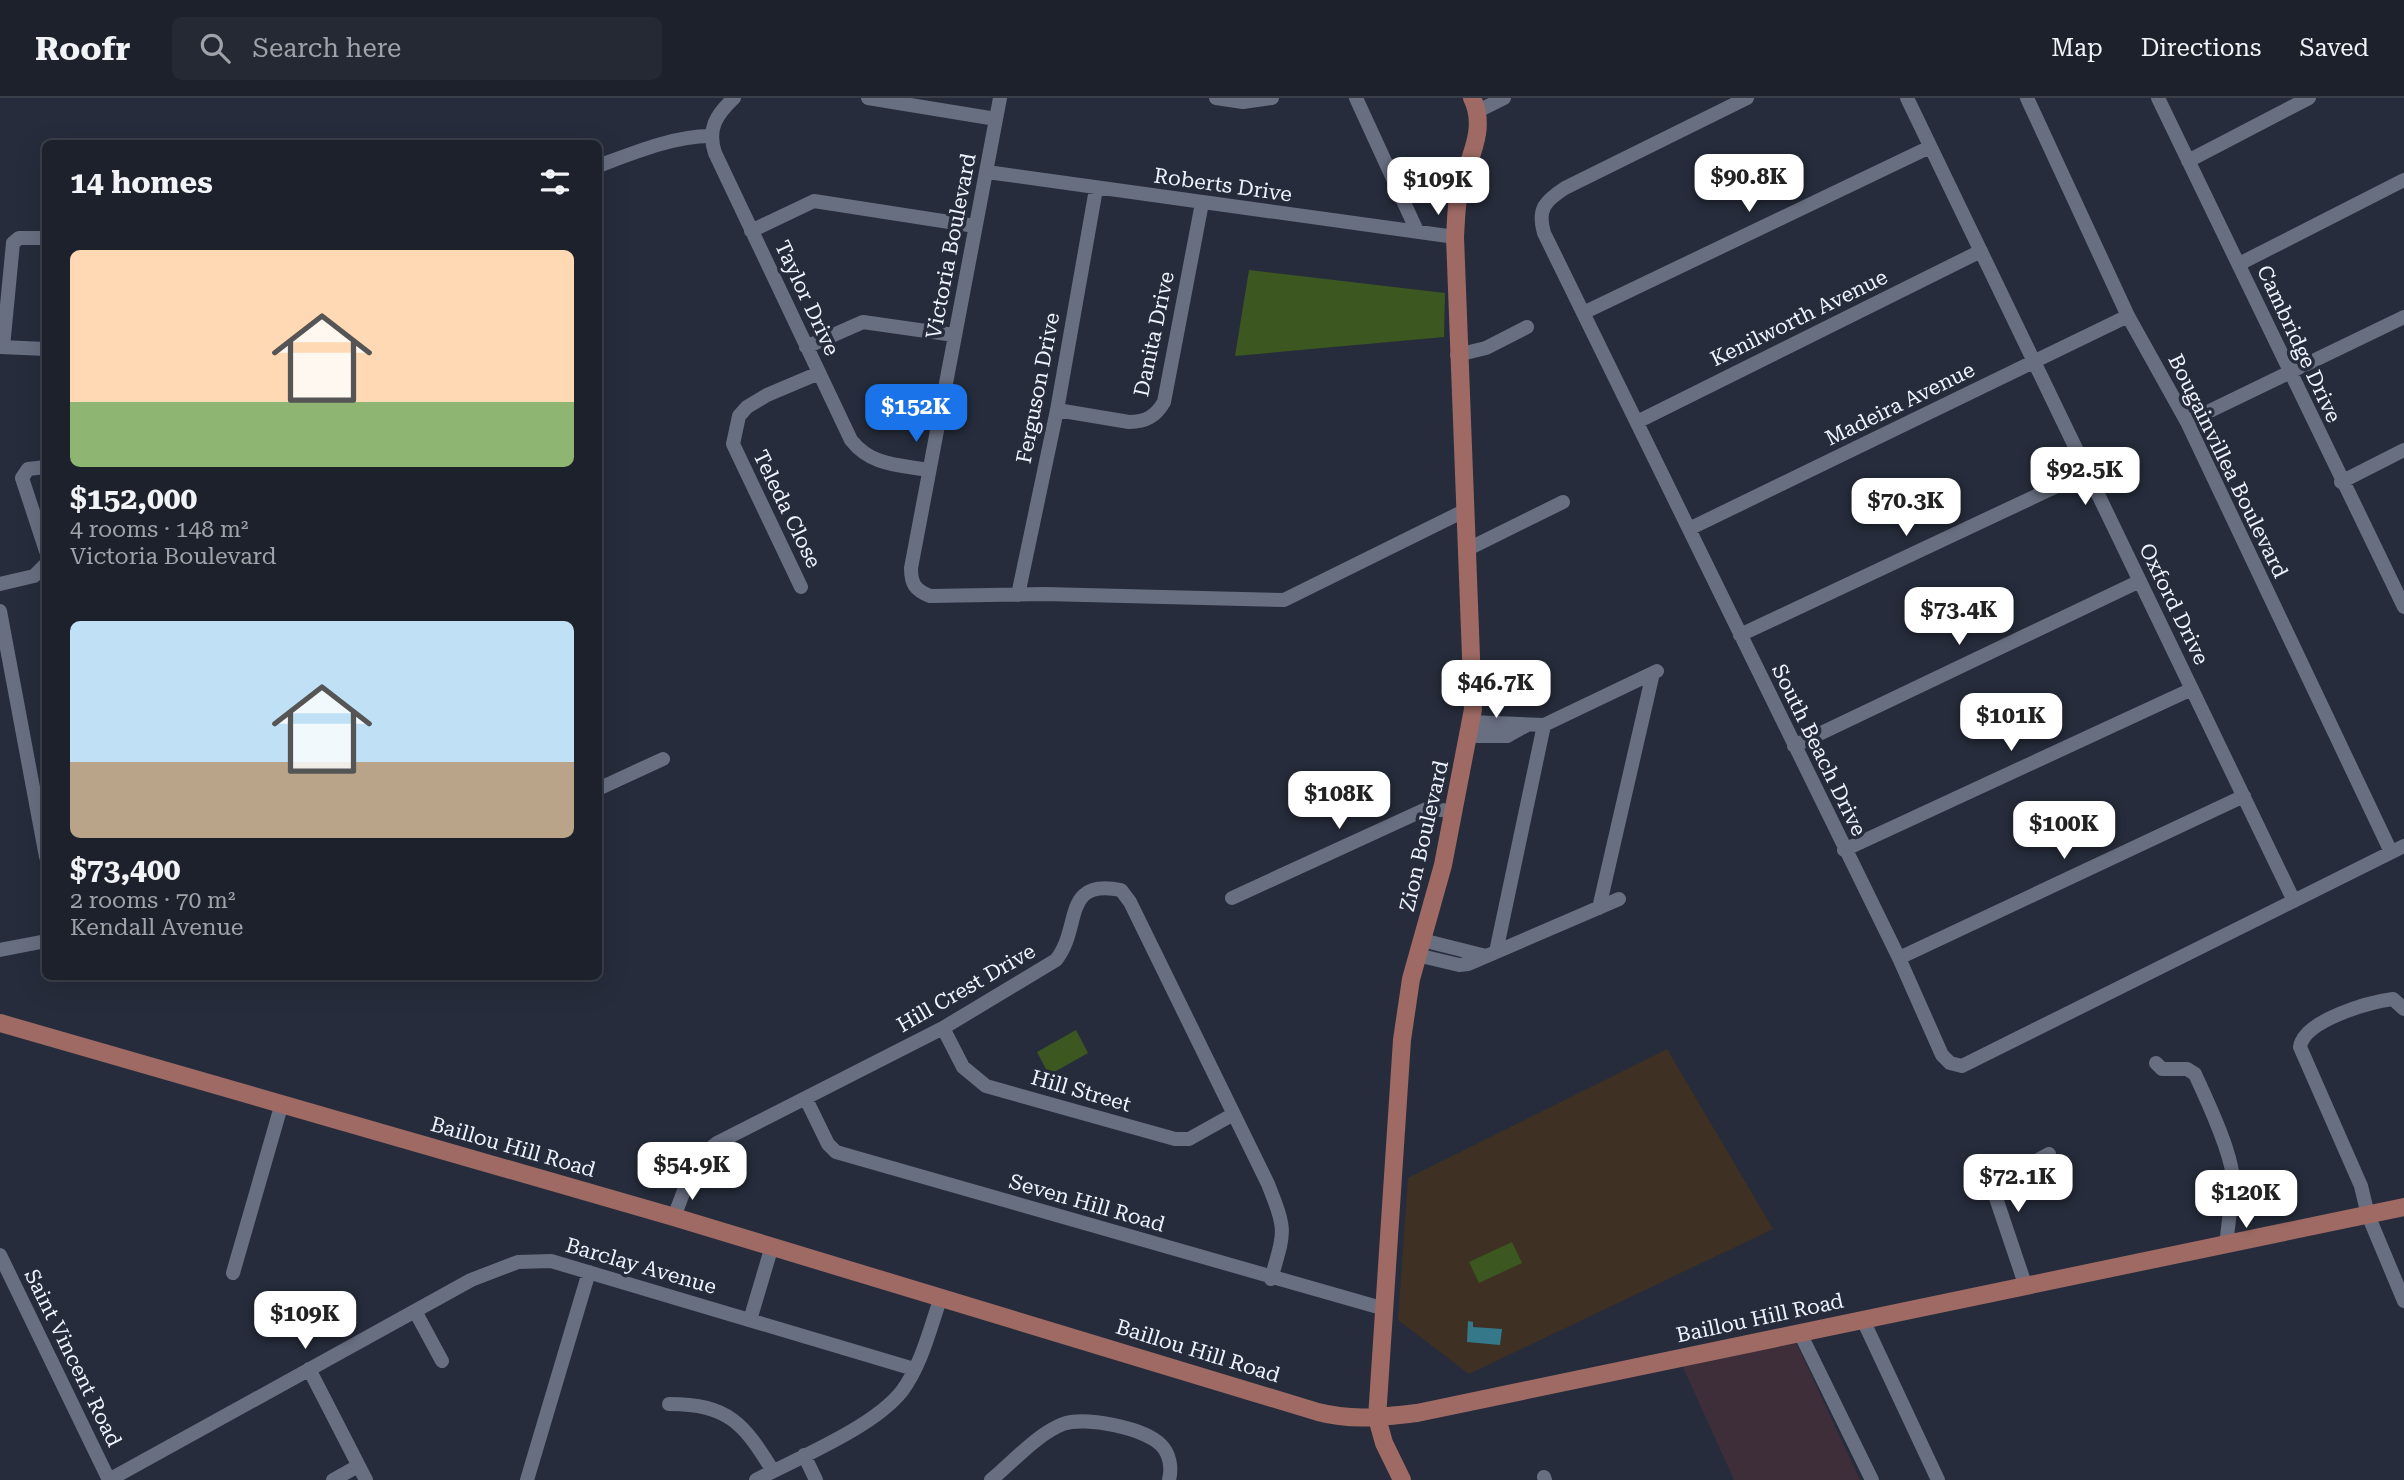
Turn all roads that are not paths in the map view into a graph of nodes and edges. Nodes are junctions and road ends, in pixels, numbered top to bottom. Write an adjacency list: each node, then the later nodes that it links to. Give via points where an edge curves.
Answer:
1 (734, 98): 15 (street, via 713,122)
2 (868, 98): 14 (street)
3 (1000, 98): 14 (street, Victoria Boulevard)
4 (1216, 98): 5 (street, via 1243,102)
5 (1272, 98)
6 (1356, 98): 25 (street)
7 (1504, 98): 13 (street)
8 (1748, 98): 30 (street, South Beach Drive, via 1565,188 1542,208 1539,218 1544,233)
9 (1906, 98): 16 (street, Oxford Drive)
10 (2027, 98): 31 (street, Bougainvillea Boulevard)
11 (2158, 98): 17 (street, Cambridge Drive)
12 (2309, 98): 17 (street)
13 (1475, 104): 27 (main road, Zion Boulevard, via 1479,127 1459,196)
14 (996, 119): 19 (street, Victoria Boulevard)
15 (710, 136): 18 (street); 24 (street, Taylor Drive)
16 (1930, 147): 28 (street, Oxford Drive); 30 (street)
17 (2189, 161): 29 (street, Cambridge Drive)
18 (602, 165)
19 (987, 172): 21 (street, Roberts Drive); 23 (street, Victoria Boulevard)
20 (2404, 180): 29 (street)
21 (1096, 189): 22 (street, Roberts Drive); 42 (street, Ferguson Drive)
22 (1202, 203): 25 (street, Roberts Drive); 42 (street, Danita Drive, via 1159,411 1140,422 1129,422)
23 (975, 226): 24 (street, via 814,201); 34 (street, Victoria Boulevard)
24 (751, 231): 36 (street, Taylor Drive)
25 (1417, 232): 27 (street, Roberts Drive)
26 (42, 237): 35 (street, via 19,238 13,243)
27 (1455, 237): 38 (main road, Zion Boulevard)
28 (1981, 251): 39 (street, Oxford Drive); 43 (street, Kenilworth Avenue)
29 (2239, 264): 41 (street, Cambridge Drive)
30 (1583, 313): 43 (street, South Beach Drive)
31 (2128, 316): 39 (street, Madeira Avenue); 44 (street, Bougainvillea Boulevard)
32 (2404, 317): 41 (street)
33 (1527, 327): 38 (street, via 1486,348)
34 (954, 335): 36 (street, via 863,322); 47 (street, Victoria Boulevard)
35 (2, 347): 37 (street)
36 (806, 347): 40 (street, Taylor Drive)
37 (42, 349)
38 (1457, 355): 51 (main road, Zion Boulevard)
39 (2034, 362): 48 (street, Oxford Drive); 52 (street, Madeira Avenue)
40 (819, 373): 47 (street, Taylor Drive, via 859,450 880,462); 58 (street, Teleda Close, via 747,407 739,416 733,444)
41 (2290, 374): 44 (street); 49 (street, Cambridge Drive)
42 (1057, 410): 60 (street, Ferguson Drive)
43 (1637, 422): 52 (street, South Beach Drive)
44 (2187, 422): 73 (street, Bougainvillea Boulevard)
45 (2404, 450): 49 (street)
46 (42, 467): 53 (street, via 28,469 22,478)
47 (929, 470): 60 (street, Victoria Boulevard, via 911,581 919,592 930,596)
48 (2087, 472): 56 (street, Oxford Drive); 63 (street)
49 (2341, 482): 59 (street, Cambridge Drive)
50 (1563, 502): 54 (street)
51 (1464, 511): 54 (main road, Zion Boulevard); 60 (street, via 1284,600)
52 (1691, 528): 63 (street, South Beach Drive)
53 (42, 538)
54 (1466, 550): 66 (main road, Zion Boulevard)
55 (42, 568): 57 (street, via 34,576)
56 (2140, 581): 64 (street, Oxford Drive); 67 (street)
57 (0, 584)
58 (801, 587)
59 (2400, 588): 61 (street, Cambridge Drive)
60 (1018, 594)
61 (2404, 607)
62 (0, 611): 72 (street)
63 (1740, 635): 67 (street, South Beach Drive)
64 (2192, 689): 70 (street, Oxford Drive); 74 (street)
65 (1544, 725): 66 (street); 78 (street, via 1657,671); 82 (street)
66 (1471, 729): 71 (main road, Zion Boulevard)
67 (1794, 746): 74 (street, South Beach Drive)
68 (663, 759): 69 (street)
69 (602, 787)
70 (2244, 796): 77 (street, Oxford Drive); 83 (street)
71 (1455, 811): 75 (street, via 1426,809); 80 (main road, Zion Boulevard)
72 (42, 836)
73 (2398, 849): 77 (street, South Beach Drive)
74 (1844, 850): 83 (street, South Beach Drive)
75 (1232, 898)
76 (1619, 899): 78 (street)
77 (2294, 901): 83 (street, South Beach Drive, via 1962,1066 1942,1055)
78 (1599, 908): 82 (street)
79 (42, 942): 81 (street)
80 (1420, 948): 82 (street); 104 (main road, Zion Boulevard, via 1403,1030)
81 (0, 950)
82 (1491, 954)
83 (1899, 958)
84 (2404, 1009): 93 (street, via 2393,999 2371,1002 2323,1023 2301,1041 2301,1053 2361,1186)
85 (0, 1023): 89 (main road, Baillou Hill Road)
86 (943, 1028): 88 (street, Hill Crest Drive); 90 (street, Hill Street, via 963,1068 986,1086 1175,1139 1189,1139); 90 (street, Hill Crest Drive, via 1056,960 1066,948 1074,909 1089,890 1121,890)
87 (2156, 1063): 95 (street, via 2162,1069 2187,1069 2195,1074 2229,1155 2232,1178)
88 (806, 1099): 94 (street, Hill Crest Drive, via 717,1143 696,1159); 100 (street, Seven Hill Road, via 836,1152)
89 (282, 1103): 94 (main road, Baillou Hill Road); 99 (street)
90 (1232, 1115): 100 (street, Hill Crest Drive, via 1282,1220 1284,1234)
91 (2049, 1154): 101 (street, via 2004,1178 1996,1198)
92 (2404, 1207): 93 (main road, Baillou Hill Road)
93 (2368, 1215): 95 (main road, Baillou Hill Road); 103 (street)
94 (674, 1217): 96 (main road, Baillou Hill Road)
95 (2226, 1245): 101 (main road, Baillou Hill Road)
96 (772, 1246): 102 (main road, Baillou Hill Road); 106 (street)
97 (0, 1255): 117 (street, Saint Vincent Road)
98 (589, 1272): 105 (street, Barclay Avenue, via 551,1261 518,1262 484,1274); 106 (street, Barclay Avenue); 120 (street)
99 (233, 1273)
100 (1271, 1279): 104 (street, Seven Hill Road)
101 (2026, 1287): 107 (main road, Baillou Hill Road)
102 (942, 1297): 111 (street); 113 (main road, Baillou Hill Road, via 1318,1412)
103 (2404, 1301)
104 (1385, 1309): 113 (main road, Zion Boulevard)
105 (415, 1311): 109 (street); 110 (street, Barclay Avenue)
106 (750, 1320): 111 (street, Barclay Avenue)
107 (1863, 1320): 108 (main road, Baillou Hill Road); 127 (street)
108 (1800, 1333): 113 (main road, Baillou Hill Road); 126 (street)
109 (442, 1361)
110 (309, 1369): 115 (street); 117 (street, Barclay Avenue)
111 (915, 1369): 114 (street, via 902,1391 874,1416)
112 (669, 1404): 116 (street, via 700,1405 726,1414 751,1435)
113 (1377, 1418): 125 (main road)
114 (804, 1455): 116 (street); 122 (street)
115 (358, 1466): 118 (street); 119 (street)
116 (773, 1471): 121 (street)
117 (109, 1480)
118 (333, 1480)
119 (366, 1480)
120 (527, 1480)
121 (756, 1480)
122 (816, 1480)
123 (991, 1480): 124 (street, via 1052,1429 1084,1420 1140,1433 1159,1443 1169,1460)
124 (1169, 1480)
125 (1402, 1480)
126 (1871, 1480)
127 (1938, 1480)

